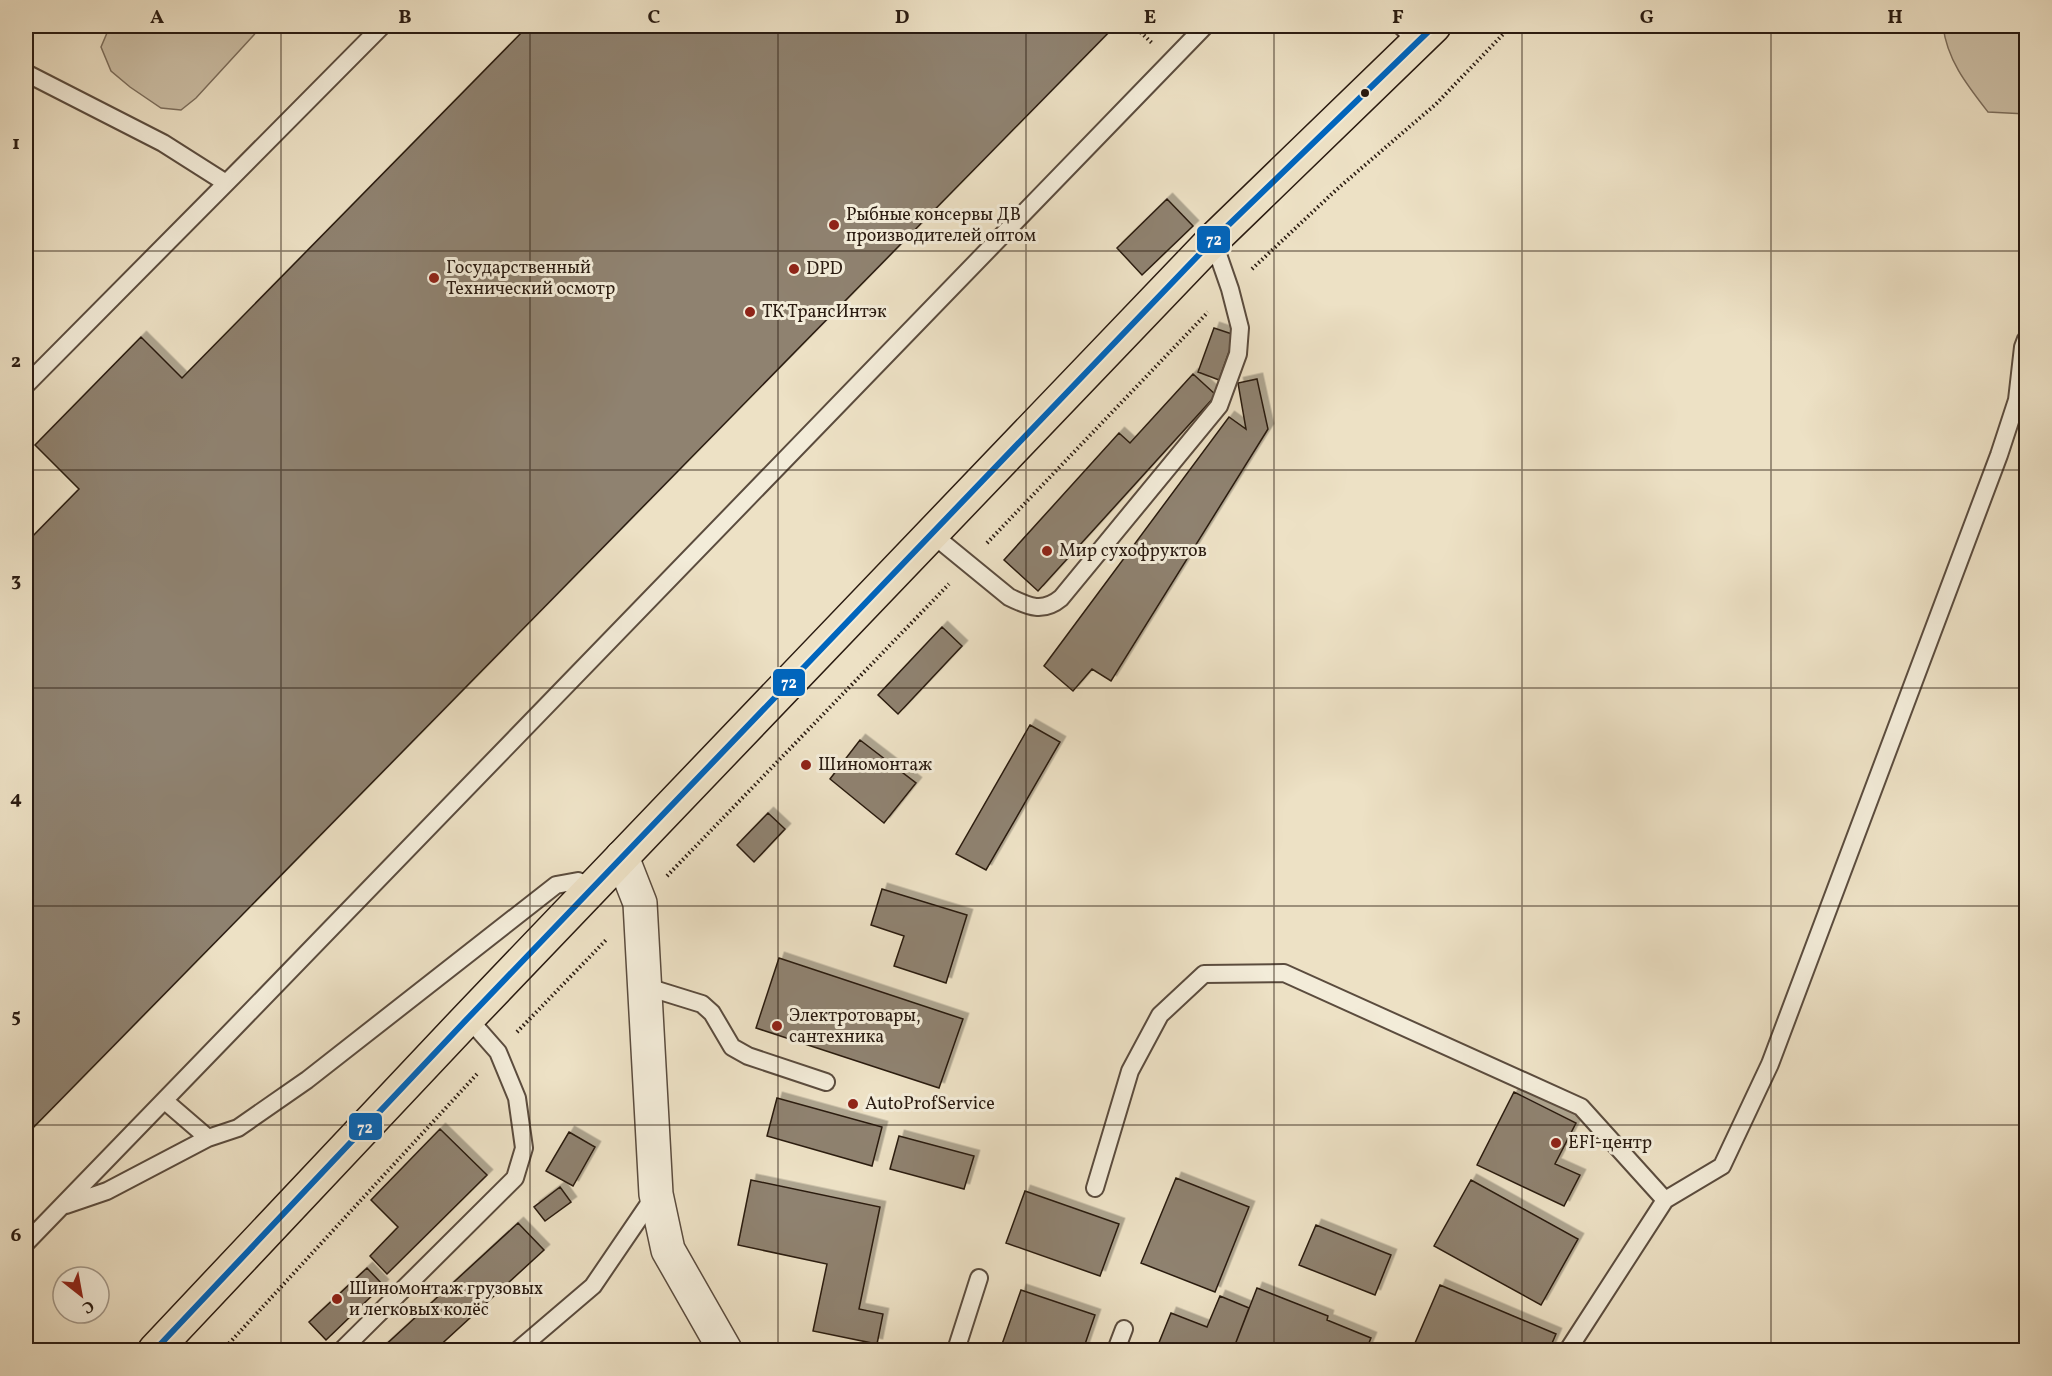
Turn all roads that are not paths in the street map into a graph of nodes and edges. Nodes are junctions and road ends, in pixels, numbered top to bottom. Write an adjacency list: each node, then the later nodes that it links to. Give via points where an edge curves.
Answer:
1 (382, 26): 5 (lane)
2 (1205, 26): 15 (lane)
3 (1418, 31): 6 (main road)
4 (26, 73): 5 (lane, via 163,143)
5 (226, 183): 8 (lane)
6 (1213, 240): 9 (main road); 9 (lane, via 1240,328 1238,354 1219,406 1061,598 1051,607 1037,609 1009,597)
7 (2026, 339): 19 (lane, via 2017,400 1999,455 1770,1064 1722,1167)
8 (26, 385)
9 (932, 534): 10 (main road)
10 (622, 857): 11 (main road); 12 (street, via 640,903)
11 (592, 888): 13 (main road); 16 (lane, via 578,881 556,885 307,1080 238,1128)
12 (644, 986): 14 (lane, via 702,1004 712,1013 732,1047 748,1056); 18 (street)
13 (468, 1018): 24 (main road); 25 (lane, via 498,1052 517,1098 524,1148 515,1178)
14 (826, 1082)
15 (165, 1101): 16 (lane); 20 (lane)
16 (208, 1138): 20 (lane, via 107,1191)
17 (1095, 1188): 19 (lane, via 1130,1071 1160,1015 1204,974 1284,973 1581,1107)
18 (656, 1194): 26 (lane, via 593,1286); 27 (street, via 668,1250)
19 (1665, 1200): 30 (lane)
20 (62, 1206): 21 (lane)
21 (26, 1243)
22 (979, 1278): 28 (lane)
23 (1124, 1329): 29 (lane)
24 (155, 1350)
25 (342, 1350)
26 (518, 1350)
27 (725, 1350)
28 (956, 1350)
29 (1116, 1350)
30 (1568, 1350)

